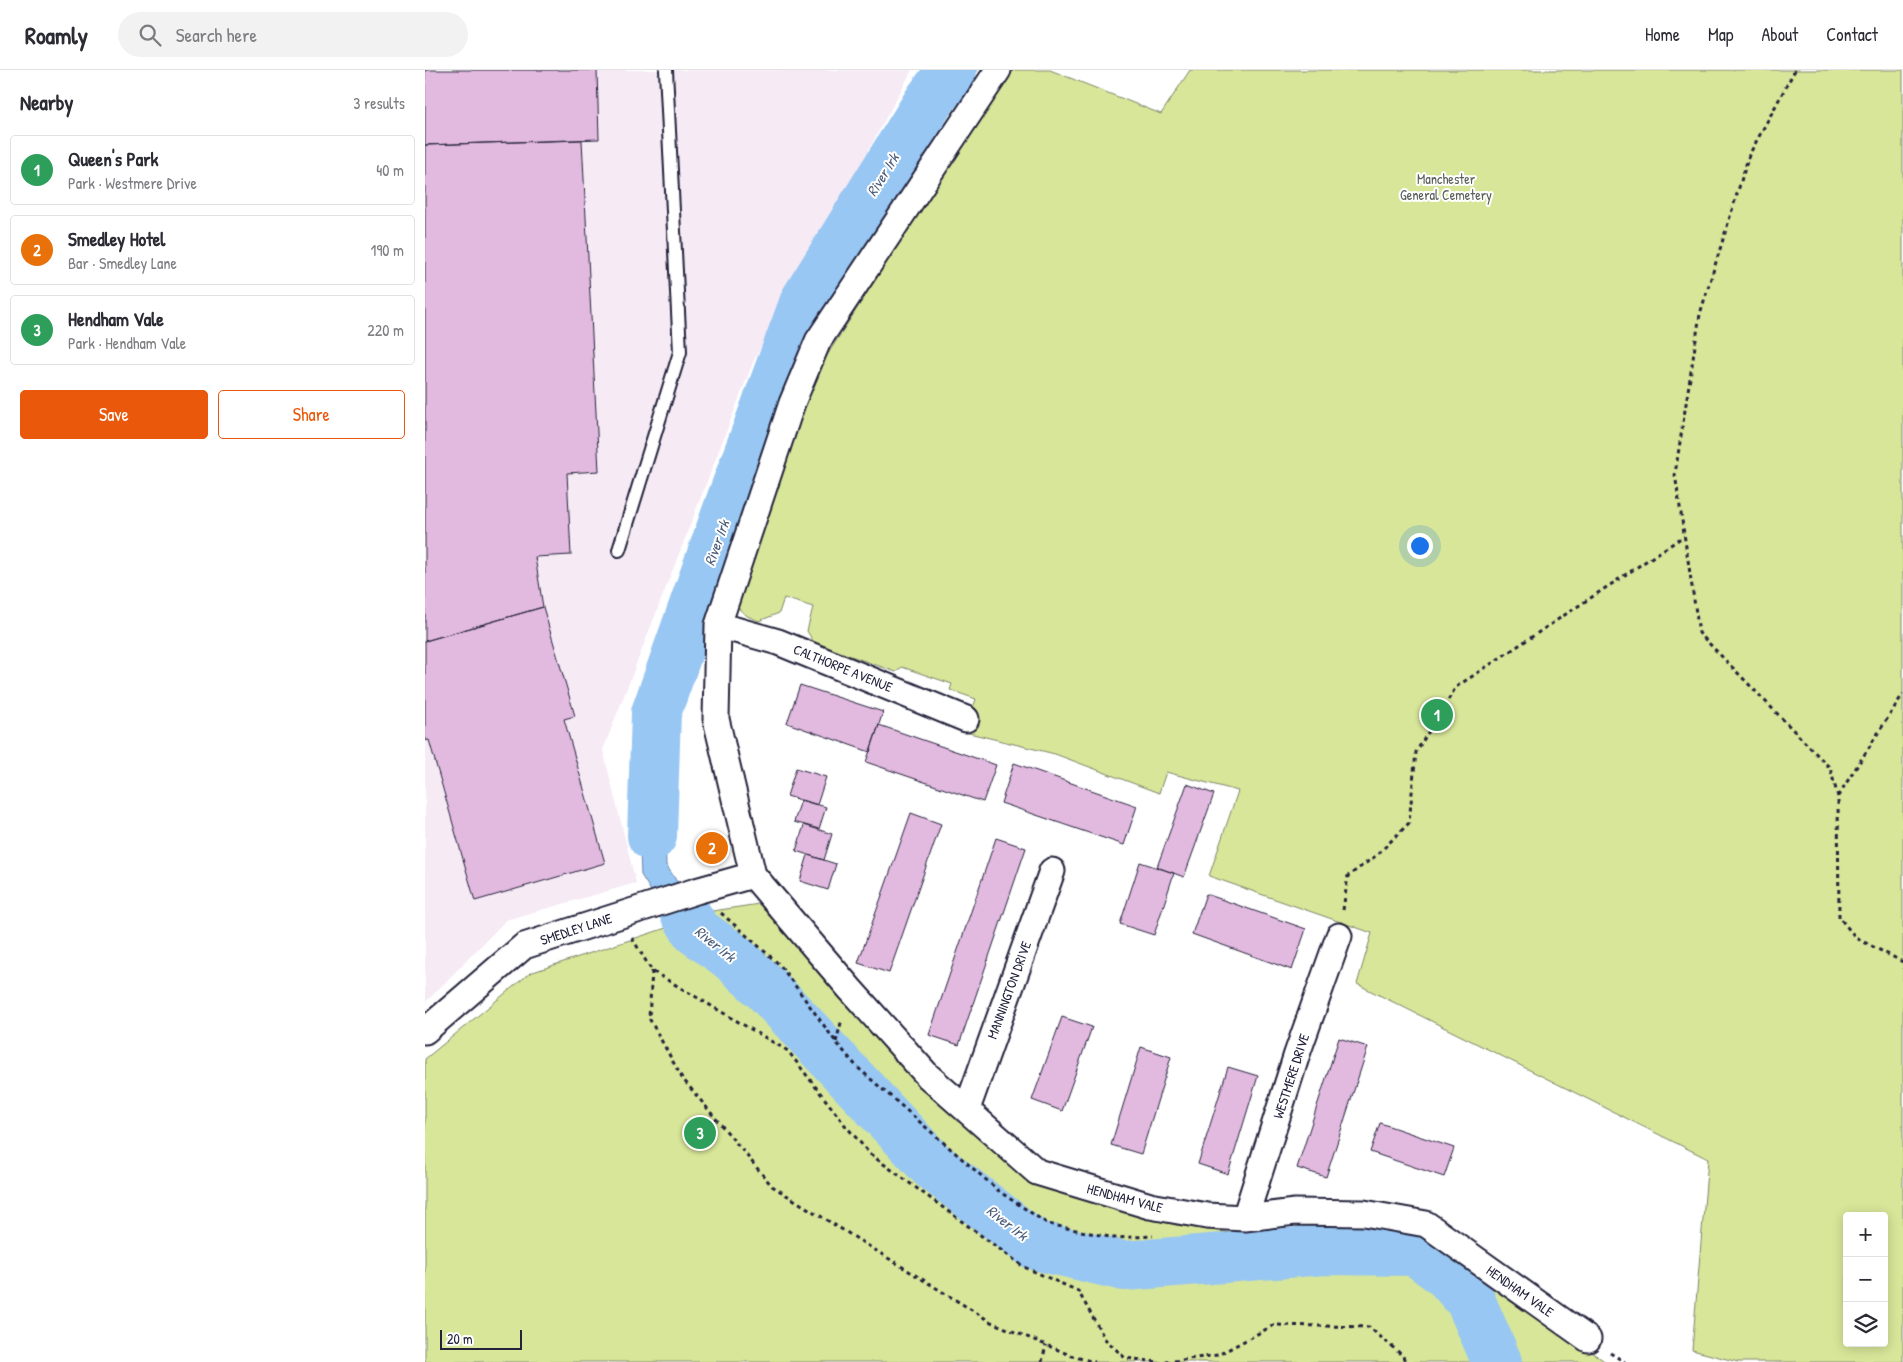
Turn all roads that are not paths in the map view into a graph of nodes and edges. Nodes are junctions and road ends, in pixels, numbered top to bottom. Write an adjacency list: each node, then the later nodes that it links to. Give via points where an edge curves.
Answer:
1 (666, 70): 3 (lane, via 680,352)
2 (998, 70): 4 (street, via 818,340 792,403)
3 (619, 550)
4 (718, 625): 5 (street, CALTHORPE AVENUE, via 778,642); 7 (street, via 716,719)
5 (966, 719)
6 (1053, 871): 10 (street, MANNINGTON DRIVE)
7 (753, 875): 9 (street, SMEDLEY LANE, via 523,946); 10 (street, HENDHAM VALE, via 928,1076)
8 (1339, 936): 11 (street, WESTMERE DRIVE, via 1297,1054)
9 (425, 1031)
10 (967, 1109): 11 (street, HENDHAM VALE, via 1037,1172 1150,1206 1207,1216)
11 (1245, 1218): 12 (street, HENDHAM VALE, via 1295,1212 1364,1213 1426,1224)
12 (1588, 1339)

